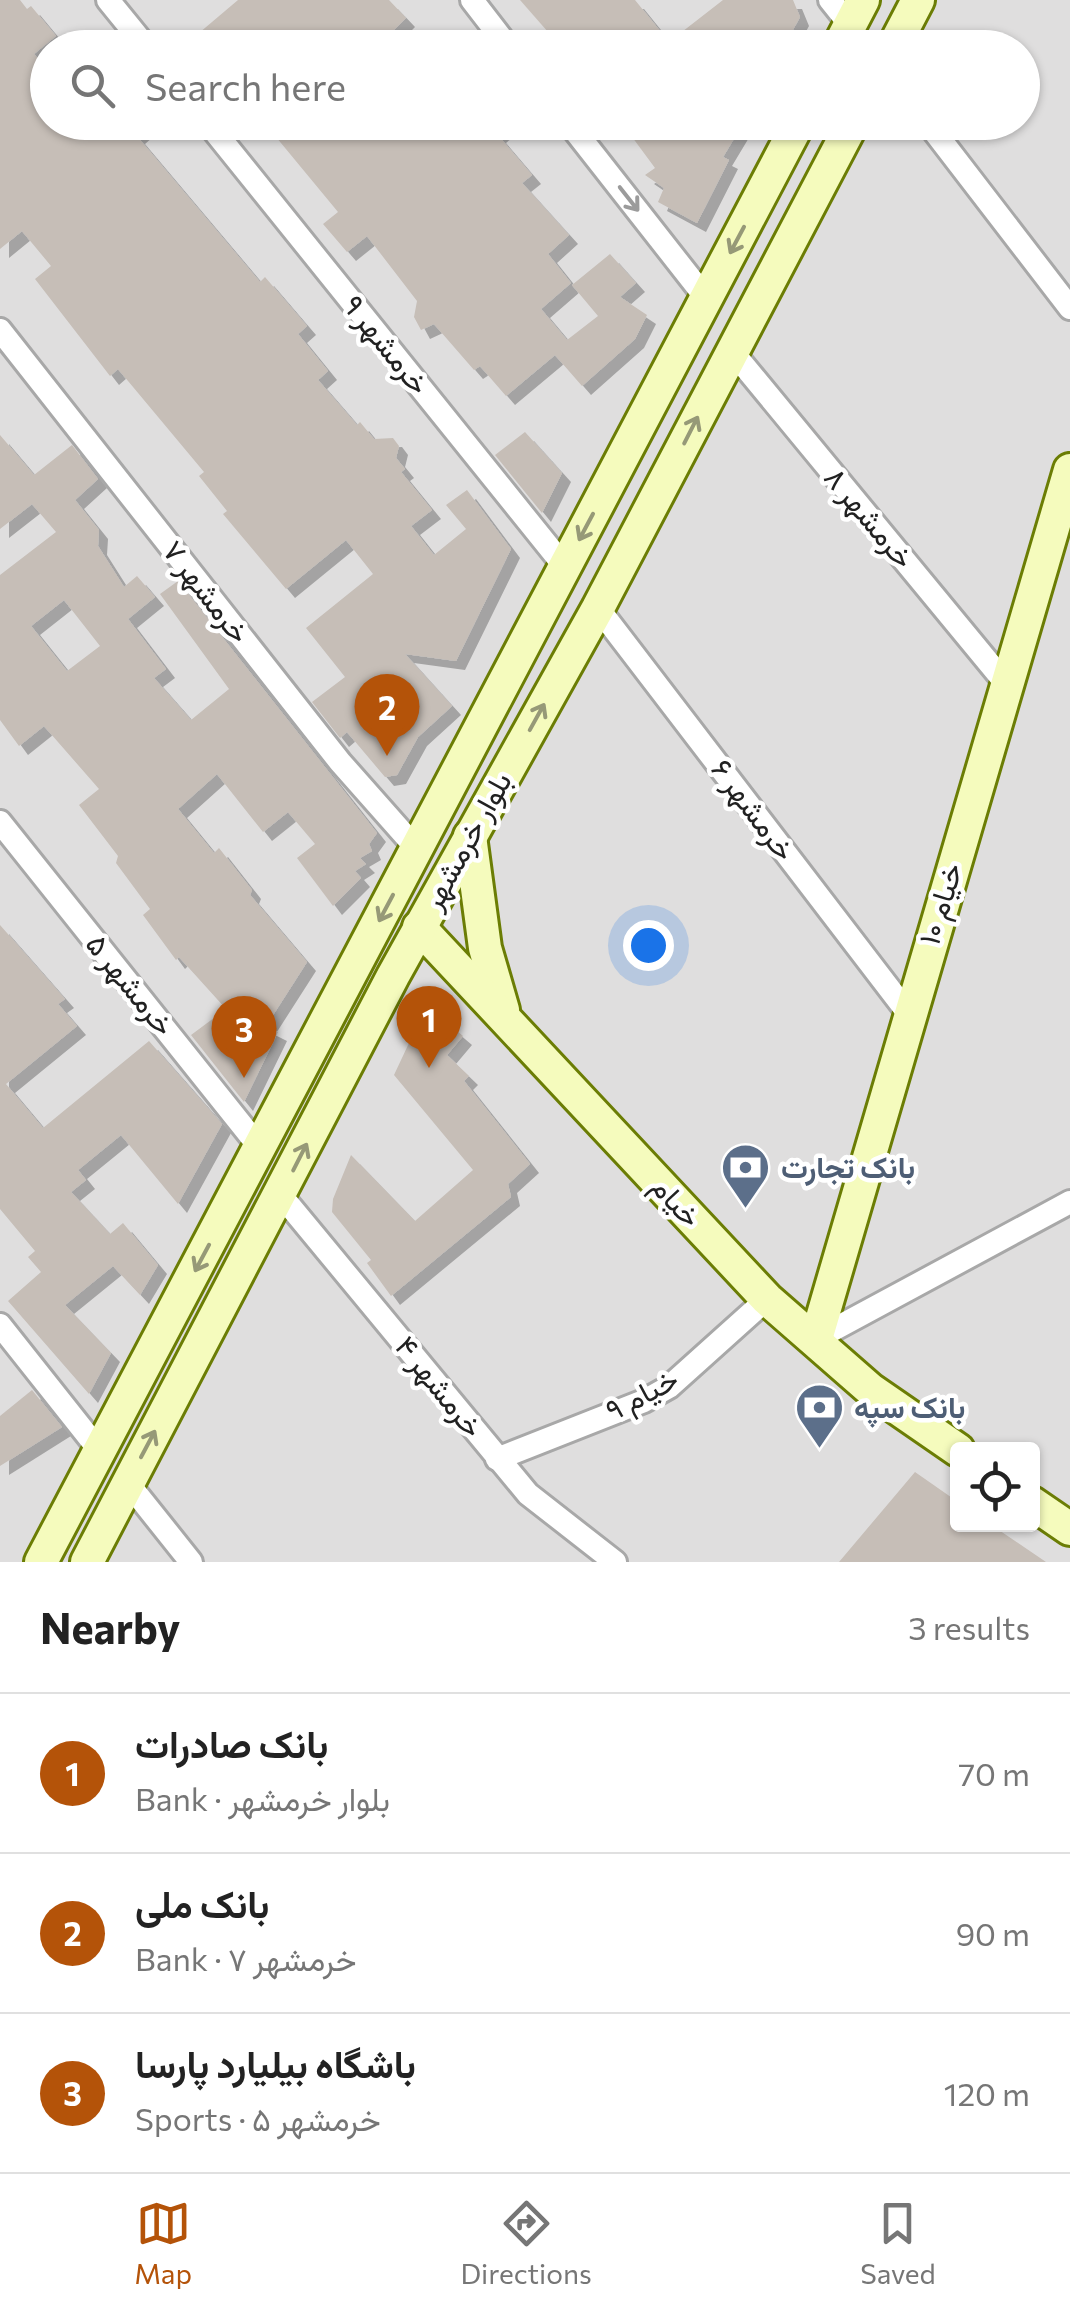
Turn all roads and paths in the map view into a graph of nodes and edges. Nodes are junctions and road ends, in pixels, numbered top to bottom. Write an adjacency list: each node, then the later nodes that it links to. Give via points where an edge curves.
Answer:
1 (108, 0): 4 (street)
2 (472, 0): 5 (street)
3 (918, 0): 6 (main road)
4 (132, 30)
5 (496, 30)
6 (902, 30)
7 (221, 140): 20 (street, خرمشهر ۹)
8 (582, 140): 14 (street, one-way to 14)
9 (789, 140): 12 (main road, بلوار خرمشهر)
10 (844, 140): 13 (main road, بلوار خرمشهر)
11 (940, 140): 15 (street)
12 (766, 184): 13 (main road); 14 (main road, بلوار خرمشهر, one-way to 14)
13 (803, 217): 17 (main road, بلوار خرمشهر)
14 (706, 298): 20 (main road, بلوار خرمشهر, one-way to 20)
15 (1070, 308)
16 (0, 330): 25 (street, خرمشهر ۷, via 340,762)
17 (731, 350): 21 (main road, بلوار خرمشهر, one-way to 17); 22 (street, خرمشهر ۸)
18 (1070, 470): 19 (main road, خیام ۱۰)
19 (1064, 525): 22 (main road, خیام ۱۰)
20 (565, 567): 25 (main road, بلوار خرمشهر)
21 (598, 608): 24 (main road, بلوار خرمشهر, one-way to 21); 27 (street, خرمشهر ۶)
22 (1008, 686): 27 (main road, خیام ۱۰)
23 (0, 822): 29 (street, خرمشهر ۵)
24 (470, 836): 26 (main road, بلوار خرمشهر); 28 (main road, via 486,948)
25 (417, 849): 29 (main road, بلوار خرمشهر, one-way to 29)
26 (419, 927): 28 (main road, خیام); 30 (main road, بلوار خرمشهر, one-way to 26)
27 (908, 1013): 34 (main road, خیام ۱۰)
28 (506, 1019): 32 (main road, خیام)
29 (260, 1148): 36 (main road, بلوار خرمشهر, one-way to 36)
30 (280, 1194): 37 (street, خرمشهر ۴); 38 (main road, بلوار خرمشهر, one-way to 30)
31 (1070, 1202): 34 (street)
32 (767, 1299): 34 (main road, خیام); 37 (street, خیام ۹, via 669,1387)
33 (0, 1325): 36 (street)
34 (816, 1339): 35 (main road, خیام, via 871,1390)
35 (950, 1444)
36 (99, 1450): 38 (main road); 41 (main road, بلوار خرمشهر)
37 (497, 1459): 44 (street, خرمشهر ۴, via 528,1494)
38 (128, 1483): 42 (main road, بلوار خرمشهر); 43 (street)
39 (1040, 1508): 40 (main road)
40 (1070, 1529)
41 (41, 1562)
42 (87, 1562)
43 (191, 1562)
44 (615, 1562)

